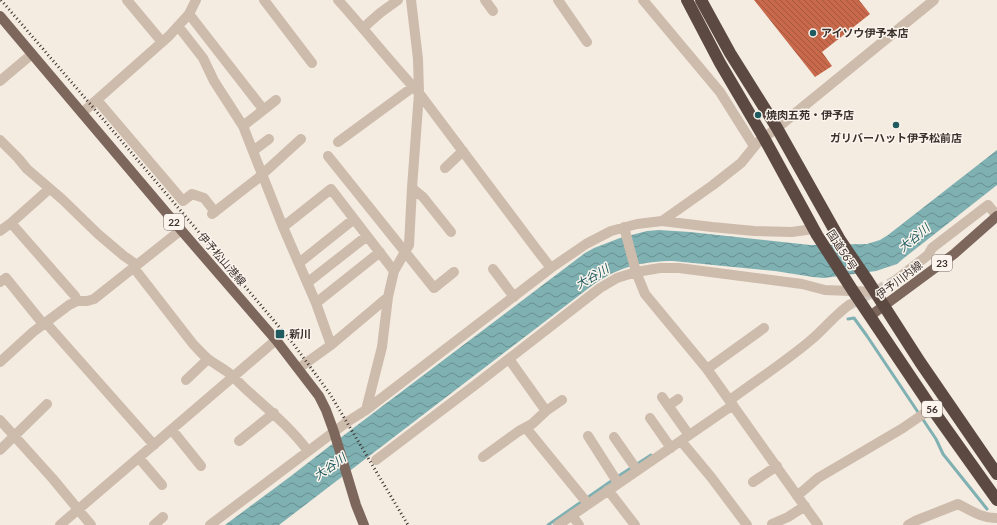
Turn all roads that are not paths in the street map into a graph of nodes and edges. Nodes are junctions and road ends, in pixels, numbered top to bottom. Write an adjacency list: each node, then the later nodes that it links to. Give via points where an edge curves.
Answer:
1 (127, 0): 18 (street)
2 (196, 0): 14 (street)
3 (264, 0): 21 (street)
4 (338, 0): 17 (street)
5 (398, 0): 17 (street)
6 (411, 0): 23 (street, via 418,59)
7 (485, 0): 13 (street)
8 (558, 0): 19 (street)
9 (687, 0): 30 (highway, 国道56号 / 56)
10 (701, 0): 29 (highway, 国道56号 / 56, via 730,53)
11 (934, 0): 29 (street)
12 (648, 2): 35 (street, via 720,92)
13 (493, 11)
14 (189, 14): 16 (street); 26 (street)
15 (0, 16): 20 (main road, 伊予松山港線 / 22)
16 (178, 26): 18 (street); 28 (street, via 203,58 214,81)
17 (364, 28): 23 (street)
18 (162, 42): 24 (street)
19 (587, 42)
20 (32, 54): 22 (street); 27 (main road, 伊予松山港線 / 22)
21 (312, 63)
22 (0, 81)
23 (416, 90): 34 (street); 37 (street); 41 (street)
24 (97, 100): 27 (street); 40 (street, via 183,201 192,194 204,198 213,213)
25 (276, 100): 26 (street)
26 (263, 109): 28 (street)
27 (82, 113): 48 (main road, 伊予松山港線 / 22)
28 (243, 126): 36 (street)
29 (777, 128): 30 (street); 67 (highway, 国道56号 / 56, via 840,240)
30 (764, 138): 35 (street); 52 (highway, 国道56号 / 56)
31 (269, 139): 36 (street)
32 (301, 139): 40 (street)
33 (0, 140): 42 (street)
34 (338, 142)
35 (754, 146): 45 (street, via 735,168)
36 (253, 151): 40 (street)
37 (463, 151): 39 (street); 58 (street)
38 (328, 156): 55 (street)
39 (445, 168)
40 (262, 174): 47 (street)
41 (412, 188): 51 (street); 55 (street, via 409,245)
42 (49, 189): 46 (street); 57 (street)
43 (997, 216): 63 (street, via 988,205 932,248 928,255); 73 (main road, 伊予川内線 / 23, via 954,254)
44 (354, 219): 47 (street, via 331,189); 53 (street); 56 (street)
45 (662, 221): 49 (street, via 637,224); 52 (street, via 754,231)
46 (11, 223): 50 (street); 70 (street)
47 (283, 227): 56 (street)
48 (181, 230): 57 (street); 77 (main road, 伊予松山港線 / 22)
49 (625, 230): 58 (street, via 611,231 598,237); 60 (street)
50 (0, 231)
51 (451, 232)
52 (815, 232): 66 (highway, 国道56号 / 56)
53 (367, 236): 54 (street); 65 (street)
54 (380, 252): 61 (street); 71 (street)
55 (405, 252): 61 (street); 62 (street, via 434,288)
56 (299, 263): 65 (street)
57 (136, 266): 70 (street, via 94,299 87,302); 79 (street, via 193,344)
58 (551, 268): 69 (street)
59 (493, 269): 69 (street)
60 (635, 270): 66 (street, via 679,268 802,284 825,290); 80 (street, via 600,288); 83 (street, via 645,294)
61 (394, 271): 68 (street)
62 (454, 272)
63 (896, 280)
64 (0, 282): 75 (street, via 6,278)
65 (307, 283): 71 (street)
66 (850, 286): 67 (street); 74 (highway, 国道56号 / 56)
67 (876, 292): 73 (highway, 国道56号 / 56)
68 (388, 297): 78 (street); 91 (street, via 382,347)
69 (514, 297): 91 (street)
70 (77, 301): 75 (street)
71 (316, 303): 78 (street)
72 (849, 305): 88 (street, via 794,354)
73 (884, 306): 74 (main road, 伊予川内線 / 23); 115 (highway, 国道56号 / 56)
74 (870, 316): 90 (highway, 国道56号 / 56)
75 (45, 324): 81 (street); 105 (street)
76 (764, 328): 83 (street)
77 (276, 340): 82 (main road, 伊予松山港線 / 22); 84 (street)
78 (331, 345): 82 (street)
79 (208, 359): 84 (street); 85 (street)
80 (509, 359): 92 (street); 111 (street)
81 (0, 362)
82 (299, 368): 98 (main road, 伊予松山港線 / 22, via 326,410)
83 (707, 369): 88 (street)
84 (234, 377): 93 (street); 97 (street)
85 (186, 380)
86 (678, 399): 99 (street, via 665,401)
87 (562, 400): 92 (street)
88 (732, 403): 99 (street); 113 (street)
89 (48, 404): 100 (street)
90 (932, 408): 120 (street, via 818,478); 121 (highway, 国道56号 / 56)
91 (366, 410): 98 (street)
92 (546, 411): 96 (street)
93 (274, 414): 103 (street); 108 (street)
94 (650, 418): 106 (street)
95 (0, 420): 100 (street)
96 (526, 428): 109 (street); 122 (street)
97 (172, 430): 105 (street); 112 (street)
98 (334, 434): 108 (street); 133 (main road, 伊予松山港線 / 22)
99 (689, 435): 104 (street)
100 (14, 436): 107 (street); 124 (street)
101 (588, 436): 117 (street)
102 (614, 437): 114 (street)
103 (239, 441)
104 (681, 441): 106 (street); 137 (street)
105 (154, 445): 110 (street)
106 (670, 448): 114 (street)
107 (0, 450)
108 (308, 451): 132 (street)
109 (483, 457)
110 (139, 458): 118 (street); 124 (street)
111 (376, 460)
112 (201, 466)
113 (777, 466): 116 (street); 120 (street)
114 (637, 470): 117 (street)
115 (997, 474)
116 (753, 482)
117 (618, 483): 119 (street)
118 (162, 485)
119 (608, 490): 122 (street); 136 (street)
120 (798, 496): 123 (street)
121 (997, 500)
122 (588, 504): 125 (street)
123 (804, 506): 128 (street); 138 (street)
124 (78, 510): 129 (street); 130 (street)
125 (572, 515): 134 (street); 135 (street)
126 (163, 517): 131 (street)
127 (997, 518): 139 (street, via 990,519 958,504)
128 (772, 524)
129 (60, 525)
130 (91, 525)
131 (154, 525)
132 (210, 525)
133 (364, 525)
134 (558, 525)
135 (579, 525)
136 (635, 525)
137 (747, 525)
138 (818, 525)
139 (908, 525)

